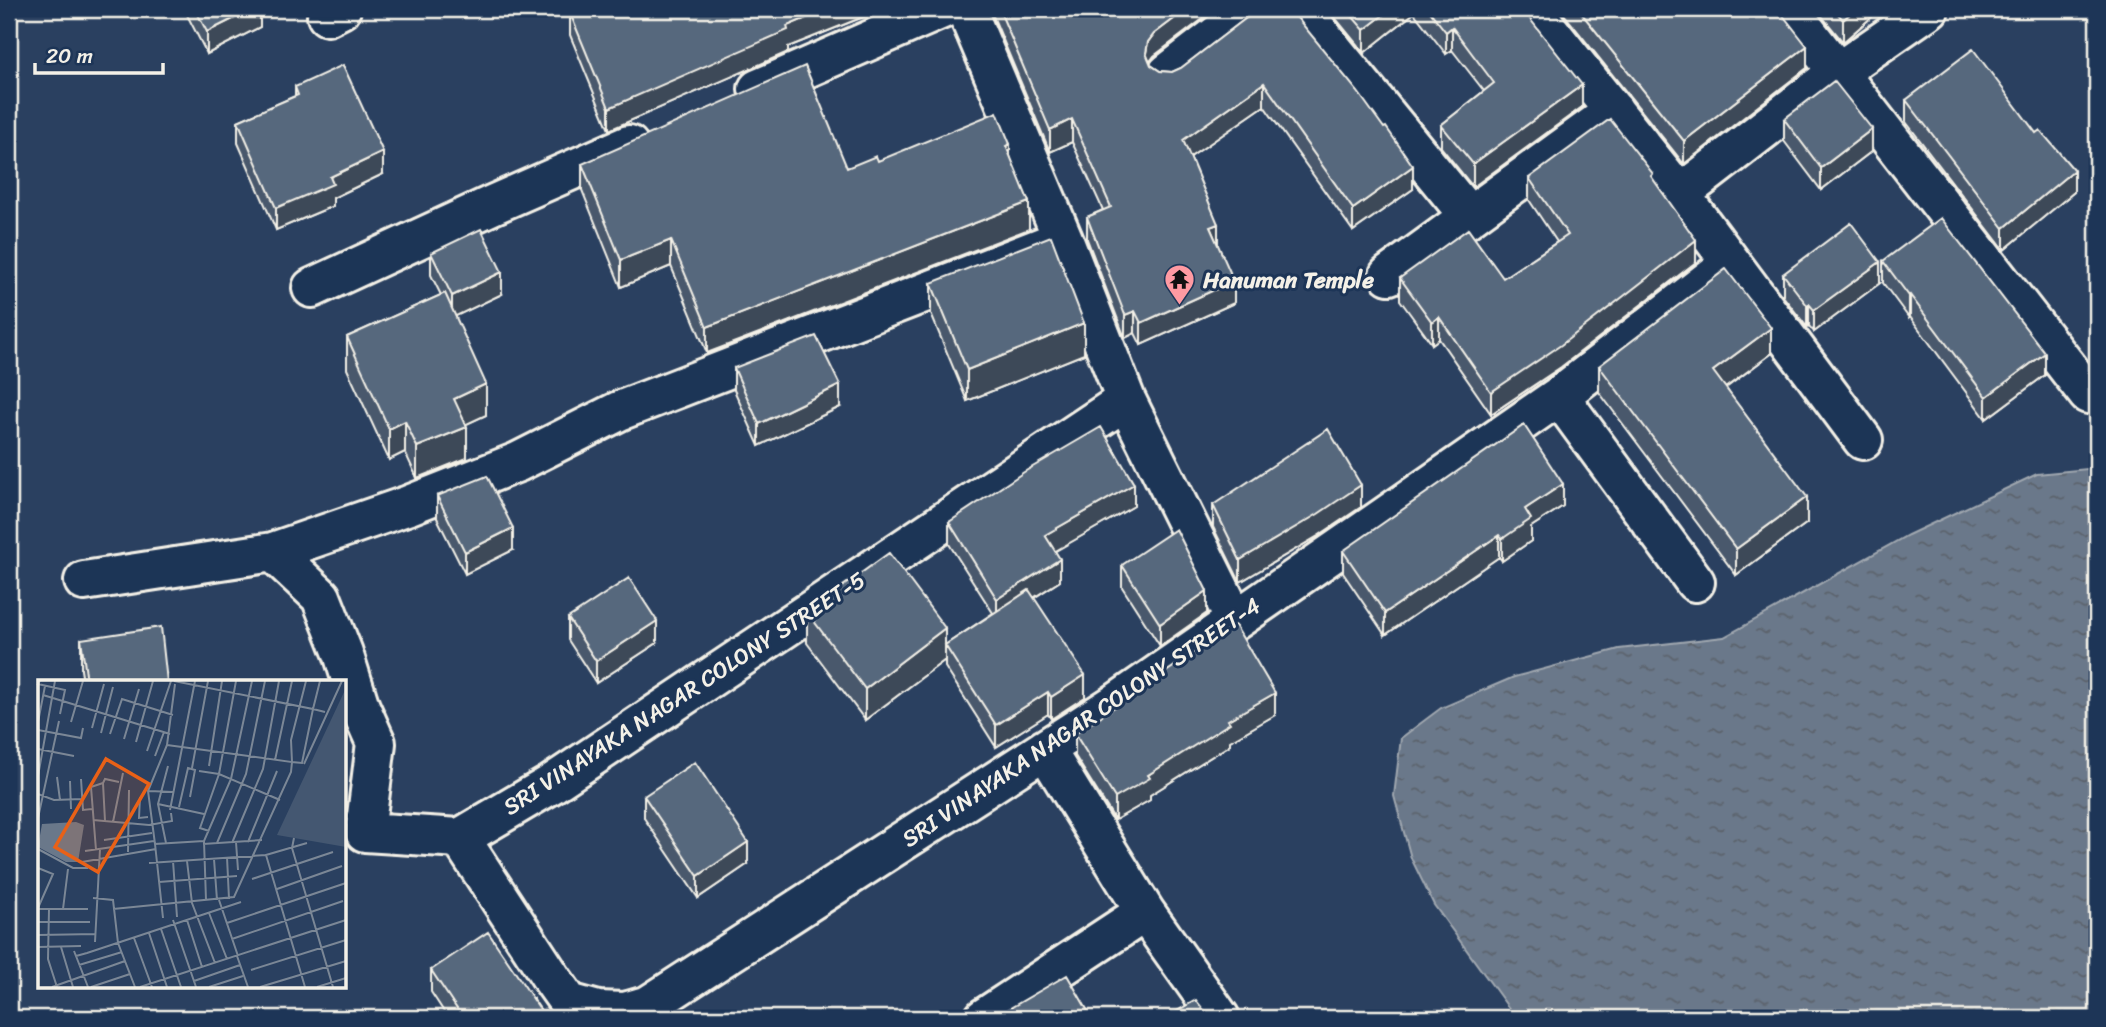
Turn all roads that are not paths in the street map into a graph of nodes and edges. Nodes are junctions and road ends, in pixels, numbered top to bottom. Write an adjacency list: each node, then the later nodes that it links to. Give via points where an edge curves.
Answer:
1 (942, 9): 10 (street)
2 (966, 9): 15 (street)
3 (1251, 9): 9 (street)
4 (1300, 9): 14 (street)
5 (1532, 9): 11 (street)
6 (1789, 9): 8 (street)
7 (1929, 9): 8 (street)
8 (1838, 72): 13 (street); 19 (street)
9 (1168, 73)
10 (729, 101)
11 (1614, 111): 13 (street); 14 (street)
12 (654, 134): 18 (street)
13 (1681, 194): 16 (street)
14 (1469, 216): 17 (street)
15 (1063, 239): 21 (street); 23 (street, via 619,411 518,462)
16 (1731, 263): 20 (street, SRI VINAYAKA NAGAR COLONY STREET-4); 22 (street)
17 (1389, 275)
18 (312, 288)
19 (2088, 394)
20 (1559, 396): 25 (street); 26 (street, SRI VINAYAKA NAGAR COLONY STREET-4)
21 (1126, 400): 26 (street); 28 (street, SRI VINAYAKA NAGAR COLONY STREET-5, via 550,785)
22 (1863, 440)
23 (273, 552): 24 (street); 28 (street, via 321,597 376,743 365,832)
24 (84, 581)
25 (1695, 582)
26 (1235, 620): 27 (street, SRI VINAYAKA NAGAR COLONY STREET-4)
27 (1045, 749): 28 (street, SRI VINAYAKA NAGAR COLONY STREET-4, via 649,1005 625,1012 569,1003); 29 (street)
28 (460, 838)
29 (1145, 912): 30 (street); 31 (street)
30 (984, 1018)
31 (1220, 1018)

